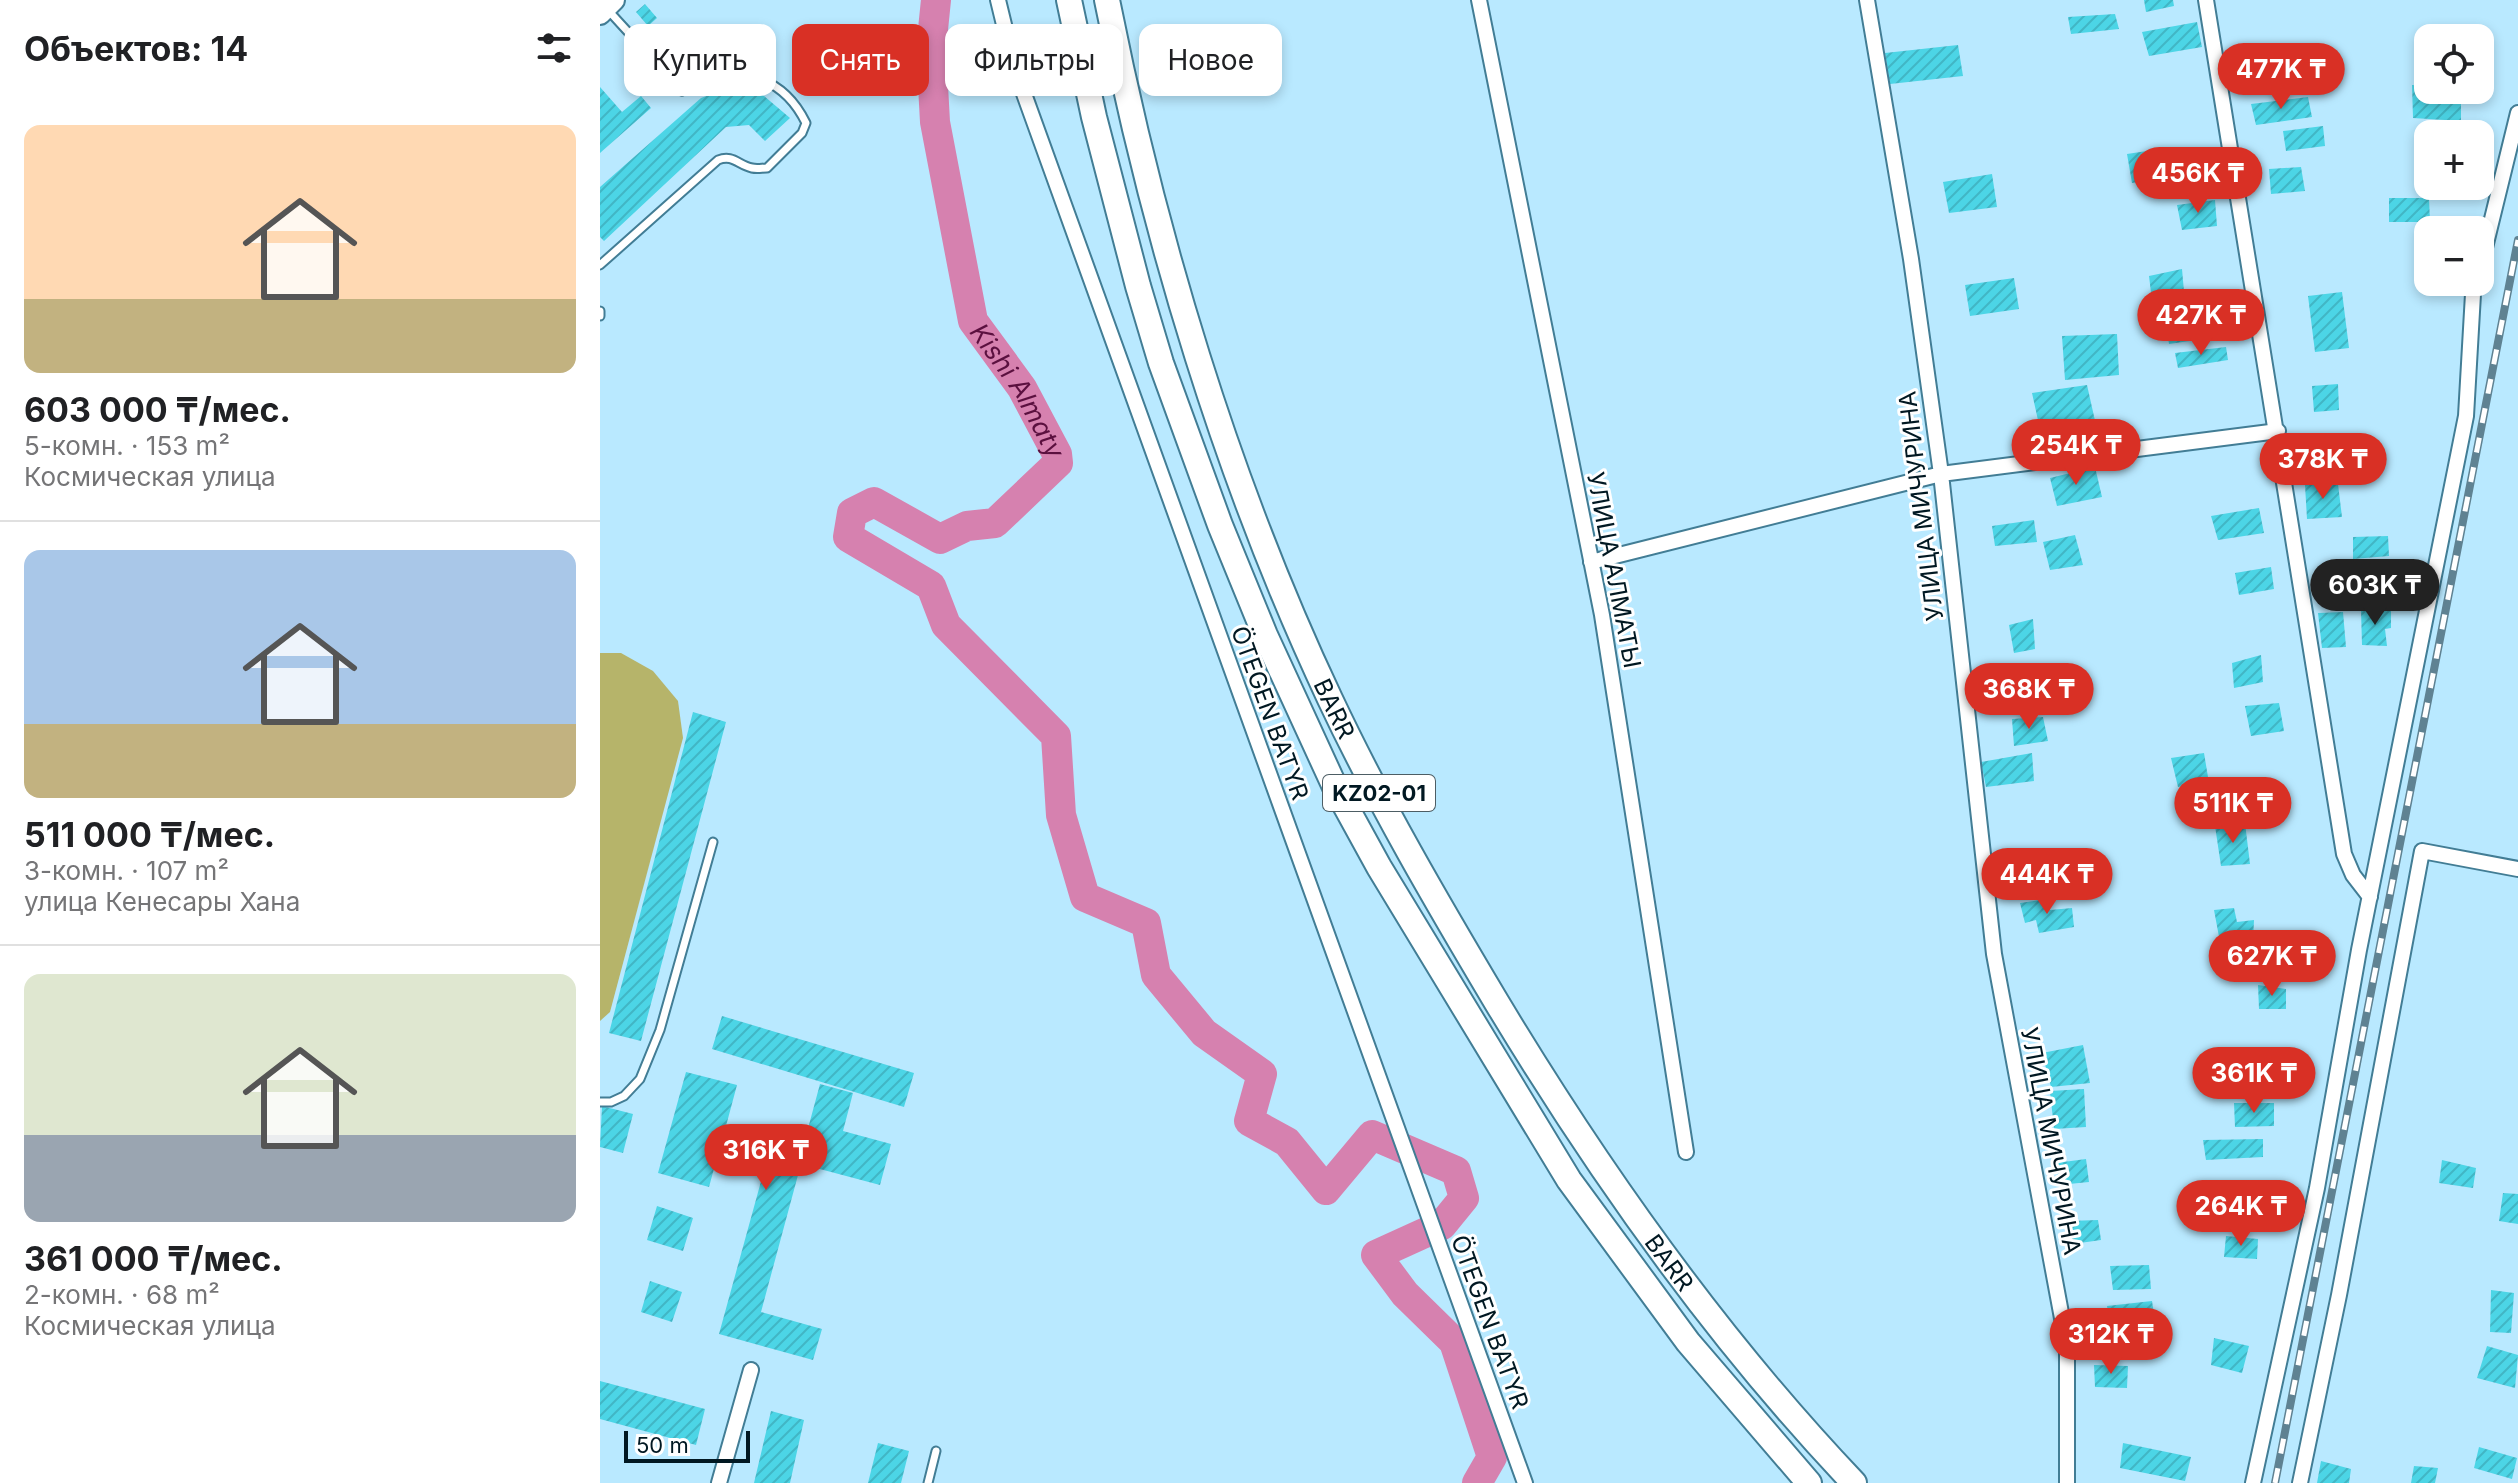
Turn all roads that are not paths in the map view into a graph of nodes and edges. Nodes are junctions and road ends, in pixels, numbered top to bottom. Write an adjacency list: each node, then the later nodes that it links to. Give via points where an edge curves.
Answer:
1 (998, 0): 24 (street, ÖTEGEN BATYR, via 1014,66)
2 (1069, 0): 25 (highway, BARR / KZ02-01, via 1094,117 1161,363 1265,635 1334,785 1386,881 1569,1180 1688,1342)
3 (1107, 0): 26 (highway, BARR / KZ02-01, via 1138,143 1204,375 1264,541 1331,701 1440,906 1601,1168 1741,1355)
4 (1479, 0): 14 (street, УЛИЦА АЛМАТЫ)
5 (1867, 0): 13 (street, УЛИЦА МИЧУРИНА)
6 (2206, 0): 12 (street)
7 (607, 7): 10 (lane, via 682,91 728,74 757,76 773,84 806,123 767,168 748,168 726,157 718,160)
8 (2518, 113): 9 (street)
9 (2493, 216)
10 (600, 265)
11 (2473, 296): 17 (street, via 2466,416)
12 (2278, 431): 13 (street); 17 (street, via 2344,854)
13 (1941, 474): 14 (street); 27 (street, УЛИЦА МИЧУРИНА, via 1994,954 2067,1345)
14 (1591, 562): 19 (street, УЛИЦА АЛМАТЫ)
15 (713, 842): 18 (lane, via 660,1030 640,1079 624,1096)
16 (2518, 869): 29 (street, via 2422,851)
17 (2370, 897): 28 (street, via 2317,1188)
18 (600, 1102)
19 (1686, 1152)
20 (751, 1370): 22 (street)
21 (936, 1451): 23 (lane)
22 (719, 1483)
23 (928, 1483)
24 (1525, 1483)
25 (1809, 1483)
26 (1854, 1483)
27 (2067, 1483)
28 (2253, 1483)
29 (2300, 1483)

